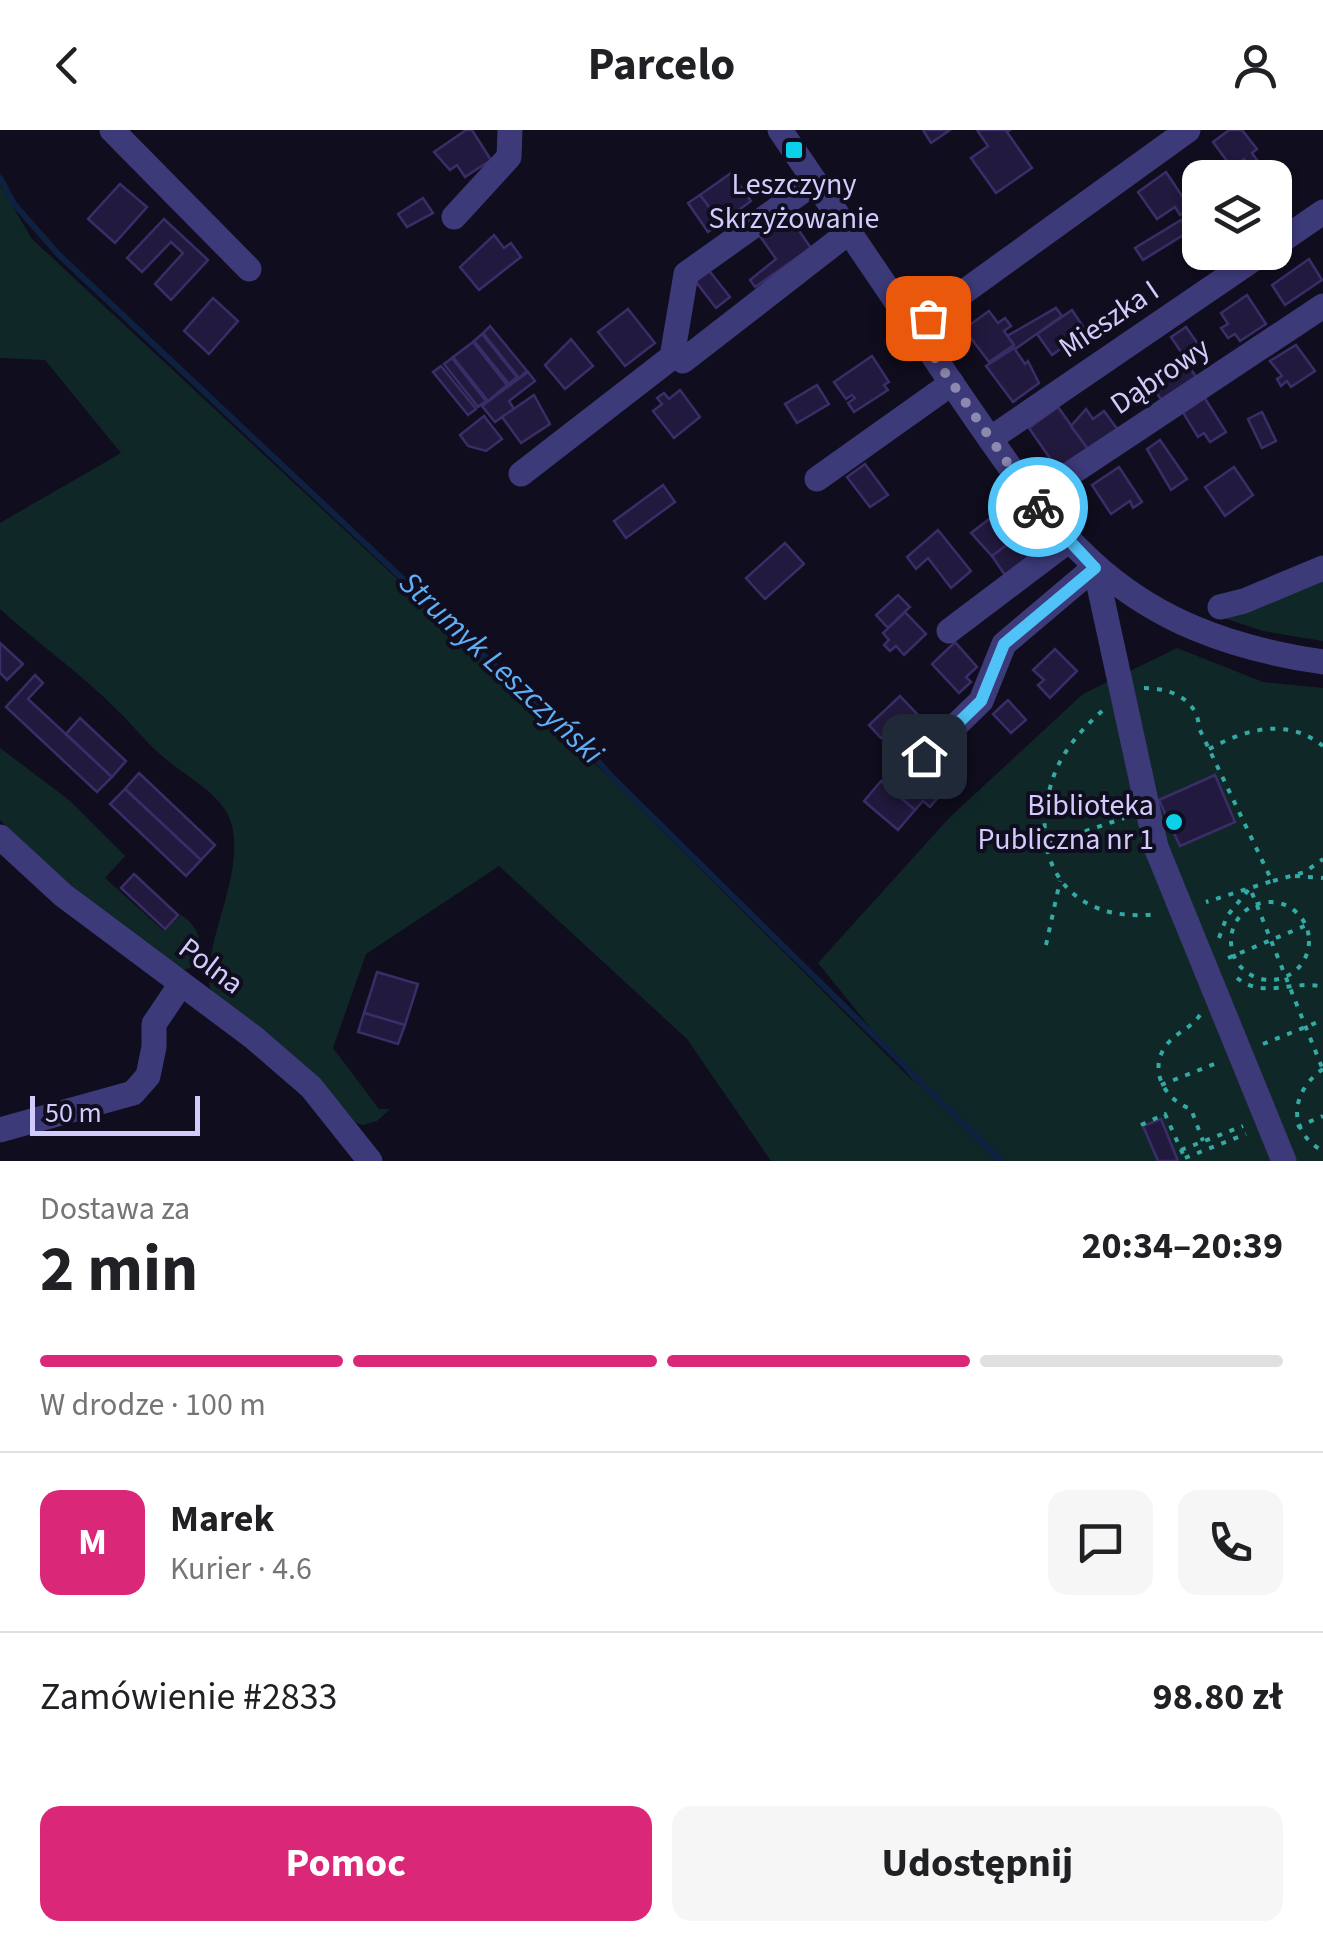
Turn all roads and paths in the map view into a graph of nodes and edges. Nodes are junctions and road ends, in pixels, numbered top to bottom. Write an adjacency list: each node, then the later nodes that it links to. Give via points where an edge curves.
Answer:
1 (112, 130): 10 (street)
2 (510, 130): 7 (street, via 509,157)
3 (780, 130): 5 (street)
4 (1188, 130): 13 (street)
5 (815, 182): 8 (street); 17 (street, via 686,274 672,357)
6 (1323, 212): 9 (street)
7 (454, 216)
8 (850, 232): 13 (street); 14 (street)
9 (1292, 233)
10 (249, 269)
11 (1238, 270): 16 (street, Mieszka I)
12 (1323, 306): 19 (street, Dąbrowy)
13 (914, 328): 15 (street)
14 (683, 361)
15 (952, 383): 16 (street); 18 (street)
16 (990, 439): 19 (street)
17 (521, 474)
18 (816, 479)
19 (1032, 499): 20 (street)
20 (1068, 541): 21 (street); 24 (street)
21 (1095, 568): 25 (street, via 1197,631 1255,651); 28 (street, via 1004,644 981,701); 29 (street)
22 (1323, 568): 23 (street)
23 (1220, 607)
24 (949, 630)
25 (1323, 662)
26 (1323, 746): 27 (path, via 1298,730 1265,728)
27 (1209, 749)
28 (924, 756)
29 (1147, 810): 31 (path); 43 (street, via 1156,848)
30 (0, 837): 46 (street, Polna, via 63,895)
31 (1048, 844)
32 (1323, 859): 33 (path)
33 (1290, 876): 34 (path); 36 (path)
34 (1323, 878)
35 (1060, 881): 41 (path)
36 (1272, 881)
37 (1256, 904): 38 (path, via 1280,902); 39 (path); 40 (path, via 1250,888 1226,916); 42 (path, via 1234,926)
38 (1306, 925): 39 (path); 45 (path, via 1309,950)
39 (1270, 938): 42 (path); 45 (path)
40 (1219, 940)
41 (1046, 945)
42 (1234, 956): 43 (path); 45 (path, via 1261,979)
43 (1219, 962): 53 (street); 55 (path, via 1192,1027 1164,1049 1160,1076 1168,1097 1190,1109)
44 (1234, 976): 47 (path, via 1257,989)
45 (1285, 977): 47 (path)
46 (180, 984): 54 (street, via 154,1024 148,1076 133,1094); 59 (street, Polna, via 310,1087)
47 (1289, 987): 48 (path); 49 (path)
48 (1323, 987)
49 (1323, 1069): 52 (path, via 1300,1093)
50 (1323, 1116): 52 (path)
51 (1141, 1125): 56 (path, via 1166,1114)
52 (1299, 1126): 53 (path); 57 (path)
53 (1266, 1127): 55 (path); 58 (path); 60 (street)
54 (0, 1130)
55 (1203, 1141): 56 (path)
56 (1181, 1150): 58 (path)
57 (1323, 1151)
58 (1186, 1160)
59 (370, 1161)
60 (1284, 1161)

